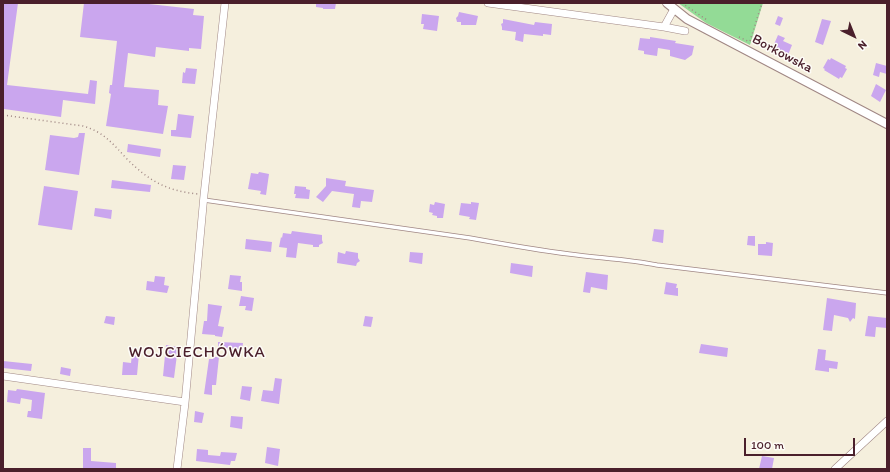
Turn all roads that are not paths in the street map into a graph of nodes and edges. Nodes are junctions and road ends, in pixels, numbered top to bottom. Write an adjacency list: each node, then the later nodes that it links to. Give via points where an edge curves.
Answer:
1 (225, 3): 8 (street)
2 (488, 3): 5 (street)
3 (667, 3): 4 (street, Borkowska)
4 (674, 9): 5 (street); 7 (street, Borkowska, via 698,25)
5 (664, 27): 6 (street)
6 (685, 31)
7 (887, 124)
8 (204, 198): 9 (lane, via 569,254); 11 (street)
9 (887, 293)
10 (3, 376): 11 (street)
11 (185, 402): 13 (street)
12 (887, 420): 14 (street)
13 (177, 469)
14 (835, 469)

